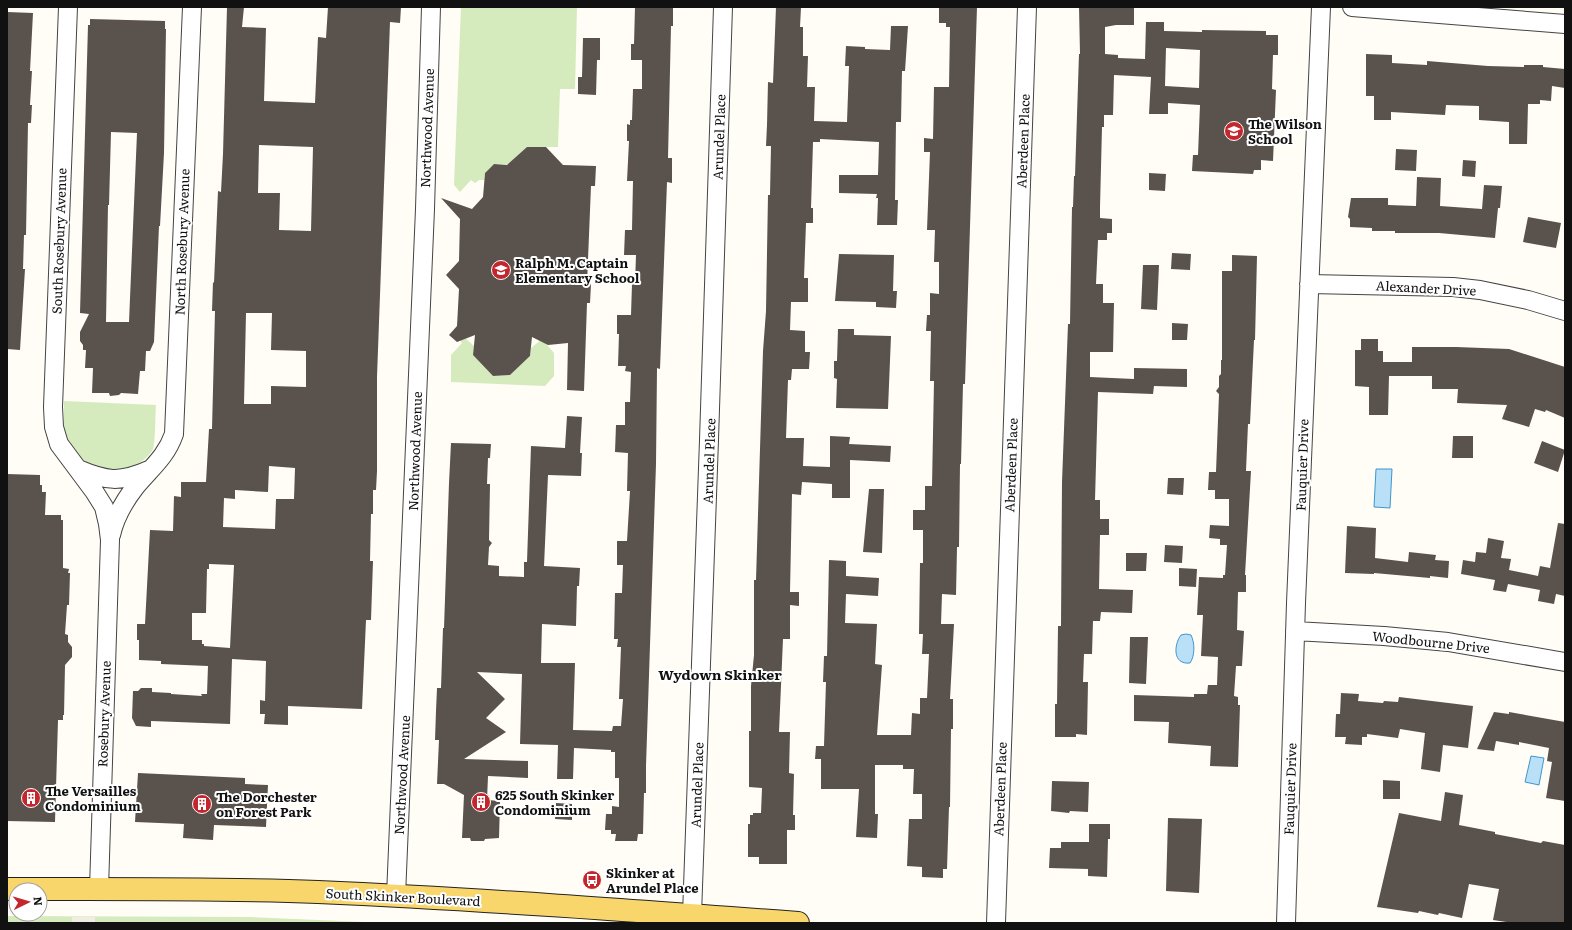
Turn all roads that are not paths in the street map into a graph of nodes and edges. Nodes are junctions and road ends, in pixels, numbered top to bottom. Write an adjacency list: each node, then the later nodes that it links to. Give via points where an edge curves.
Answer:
1 (68, 7): 11 (street, South Rosebury Avenue, via 53,408 54,428 59,444)
2 (192, 7): 12 (street, North Rosebury Avenue, via 174,434 170,446)
3 (431, 7): 19 (street, Northwood Avenue)
4 (723, 7): 20 (street, Arundel Place)
5 (1027, 7): 22 (street, Aberdeen Place)
6 (1321, 7): 9 (street, Fauquier Drive)
7 (1352, 7): 8 (street)
8 (1565, 24)
9 (1309, 284): 10 (street, Alexander Drive, via 1452,287 1528,300); 15 (street, Fauquier Drive)
10 (1565, 311)
11 (77, 468): 13 (street, South Rosebury Avenue, via 97,477); 14 (street, South Rosebury Avenue, via 104,507)
12 (152, 469): 13 (street, North Rosebury Avenue, via 134,477); 14 (street, North Rosebury Avenue, via 136,486 121,509)
13 (115, 480)
14 (110, 540): 18 (street, Rosebury Avenue)
15 (1295, 631): 16 (street, Woodbourne Drive, via 1448,642); 23 (street, Fauquier Drive)
16 (1565, 662)
17 (7, 889): 18 (main road, South Skinker Boulevard)
18 (99, 889): 19 (main road, South Skinker Boulevard, via 277,891)
19 (396, 896): 20 (main road, South Skinker Boulevard)
20 (692, 915): 21 (main road, South Skinker Boulevard)
21 (798, 923)
22 (996, 923)
23 (1286, 923)

